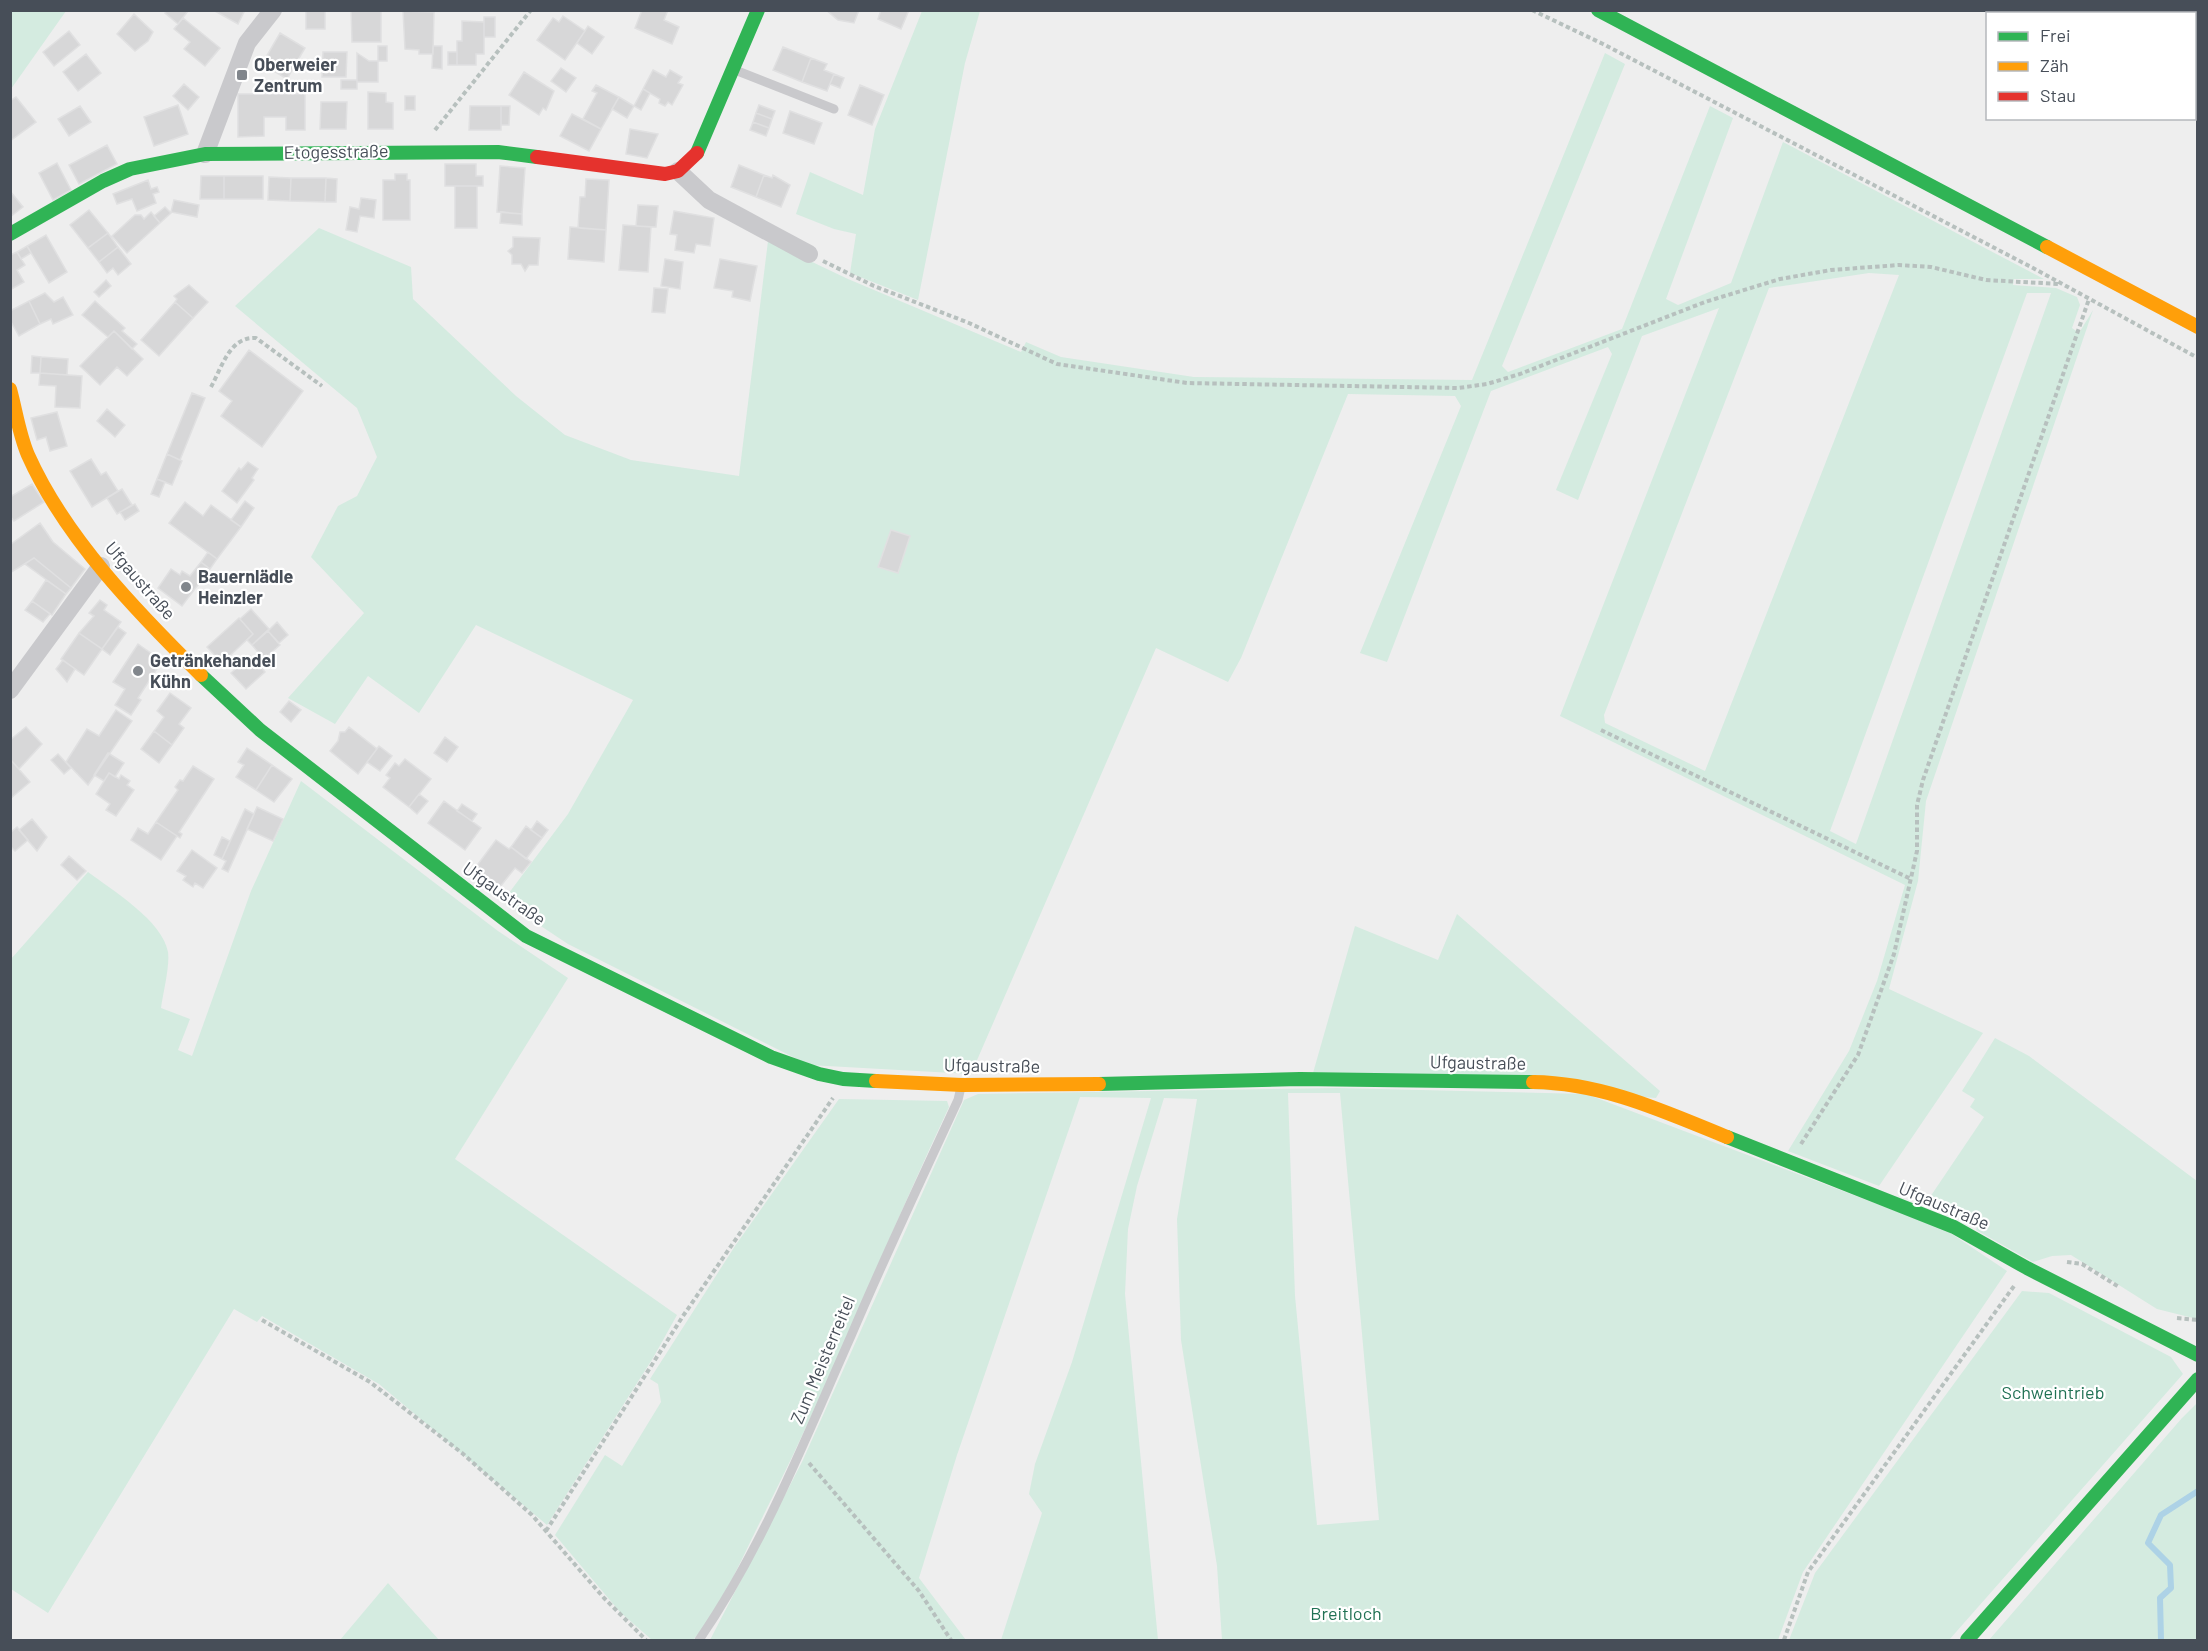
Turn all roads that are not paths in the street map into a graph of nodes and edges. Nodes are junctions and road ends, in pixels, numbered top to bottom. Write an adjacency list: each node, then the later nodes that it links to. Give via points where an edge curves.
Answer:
1 (273, 10): 6 (street, via 247,43)
2 (758, 10): 4 (street)
3 (1598, 10): 10 (street)
4 (735, 70): 5 (lane); 7 (street, via 700,150)
5 (834, 109)
6 (205, 154): 7 (street, Etogesstraße, via 498,152 651,174); 8 (street, Etogesstraße, via 130,169)
7 (678, 171): 9 (street, via 709,200)
8 (10, 234)
9 (809, 254)
10 (2198, 327)
11 (10, 389): 12 (street, Ufgaustraße, via 24,447 52,497)
12 (101, 566): 13 (street); 14 (street, Ufgaustraße, via 169,642 252,724 526,936 771,1057 819,1074 843,1079)
13 (10, 690)
14 (962, 1085): 15 (street, Ufgaustraße, via 1300,1079 1550,1082 1620,1094 1954,1227); 17 (lane, Zum Meisterreitel, via 800,1454 721,1608)
15 (2198, 1355)
16 (2198, 1379): 18 (street)
17 (699, 1641)
18 (1967, 1641)

